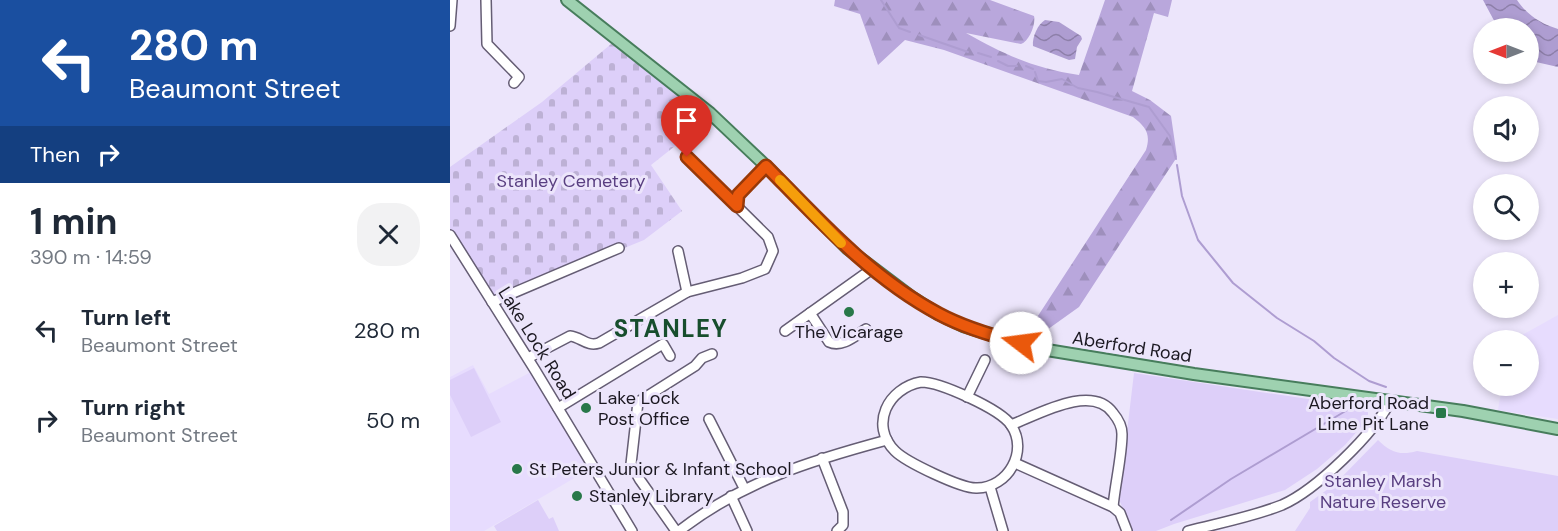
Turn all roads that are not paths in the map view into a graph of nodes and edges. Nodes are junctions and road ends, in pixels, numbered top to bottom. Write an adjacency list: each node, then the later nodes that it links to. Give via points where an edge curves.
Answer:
1 (452, 0): 4 (street)
2 (486, 0): 5 (street, via 487,44 519,78)
3 (567, 0): 7 (main road, Aberford Road, via 710,112)
4 (450, 26)
5 (514, 83)
6 (687, 157): 8 (street)
7 (766, 166): 8 (street, via 738,195); 12 (main road, Aberford Road)
8 (737, 206): 13 (street, via 768,237 772,251 765,269)
9 (450, 235): 14 (street, Lake Lock Road)
10 (619, 248): 14 (street)
11 (677, 250): 13 (street)
12 (872, 269): 15 (street); 23 (main road, Aberford Road, via 938,314 963,326 1047,350)
13 (687, 292): 20 (street, via 599,343 590,344 570,336)
14 (492, 302): 20 (street, Lake Lock Road)
15 (810, 313): 16 (street, via 833,344 841,344); 17 (street)
16 (866, 329)
17 (785, 331)
18 (712, 354): 36 (street, via 638,402 631,464)
19 (670, 356): 24 (street, via 663,344)
20 (528, 358): 24 (street, Lake Lock Road)
21 (985, 360): 22 (street)
22 (967, 397): 26 (street); 28 (street, via 928,382 904,387 886,407 883,423)
23 (1391, 400): 27 (main road, Aberford Road); 41 (street, via 1373,428 1301,494 1273,508)
24 (558, 408): 35 (street, Lake Lock Road)
25 (709, 419): 32 (street)
26 (1011, 425): 30 (street, via 1016,442); 34 (street, via 1081,400 1092,400 1111,409 1122,432)
27 (1558, 429)
28 (887, 440): 29 (street); 31 (street, via 896,453 961,486)
29 (822, 458): 32 (street); 38 (street, via 843,512 843,525)
30 (1015, 463): 31 (street, via 1005,477); 34 (street)
31 (990, 487): 39 (street)
32 (744, 488): 33 (street)
33 (731, 496): 36 (street); 37 (street)
34 (1113, 507): 40 (street, via 1120,513)
35 (632, 531)
36 (677, 531)
37 (747, 531)
38 (837, 531)
39 (1003, 531)
40 (1127, 531)
41 (1188, 531)

